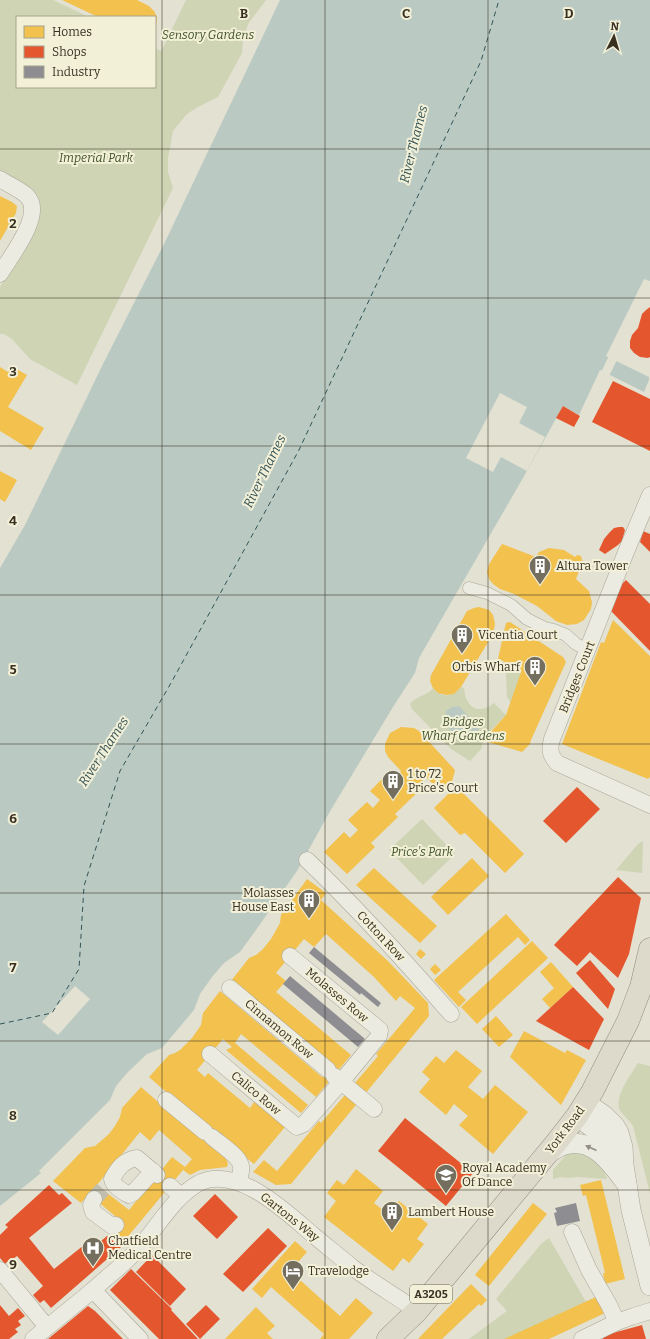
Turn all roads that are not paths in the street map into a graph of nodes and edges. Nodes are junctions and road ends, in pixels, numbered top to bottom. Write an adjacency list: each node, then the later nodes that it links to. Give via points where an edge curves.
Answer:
1 (0, 179): 2 (street, via 27,196 32,211 28,228)
2 (3, 270)
3 (650, 495): 5 (street, Bridges Court)
4 (469, 588): 5 (street, via 487,593 511,605 527,619 566,635)
5 (587, 650): 6 (street, Bridges Court, via 552,739 549,749 551,756 557,763)
6 (650, 805)
7 (308, 860): 11 (street, Cotton Row, via 414,971)
8 (650, 948): 16 (highway, York Road / A3205, via 641,987 628,1021)
9 (290, 956): 13 (street, Molasses Row, via 380,1030 379,1036)
10 (230, 988): 13 (street, Cinnamon Row)
11 (451, 1014)
12 (210, 1054): 13 (street, Calico Row, via 297,1126 304,1124)
13 (334, 1076): 15 (street, Cinnamon Row)
14 (166, 1100): 18 (street, via 237,1158 241,1164)
15 (374, 1109)
16 (581, 1109): 17 (highway, York Road / A3205); 19 (street, via 624,1165)
17 (546, 1155): 19 (street, one-way to 17, via 602,1154 587,1146 575,1143); 27 (highway, York Road / A3205)
18 (238, 1182): 25 (street, Gartons Way, via 215,1178 176,1191 130,1258); 27 (street, Gartons Way, via 259,1192 373,1283)
19 (628, 1186): 24 (street, via 631,1210)
20 (103, 1189): 20 (street, via 122,1164 129,1159 137,1158 155,1173 129,1195 112,1182); 21 (street, via 92,1205 93,1212 112,1226)
21 (116, 1225)
22 (572, 1232): 28 (street, via 589,1270 609,1305)
23 (0, 1270): 29 (street)
24 (650, 1286)
25 (92, 1290): 29 (street, Gartons Way); 31 (street)
26 (650, 1311): 28 (street)
27 (417, 1312): 32 (highway, York Road / A3205)
28 (627, 1318): 33 (street)
29 (47, 1327): 30 (street, Gartons Way)
30 (33, 1339)
31 (140, 1339)
32 (388, 1339)
33 (582, 1339)

